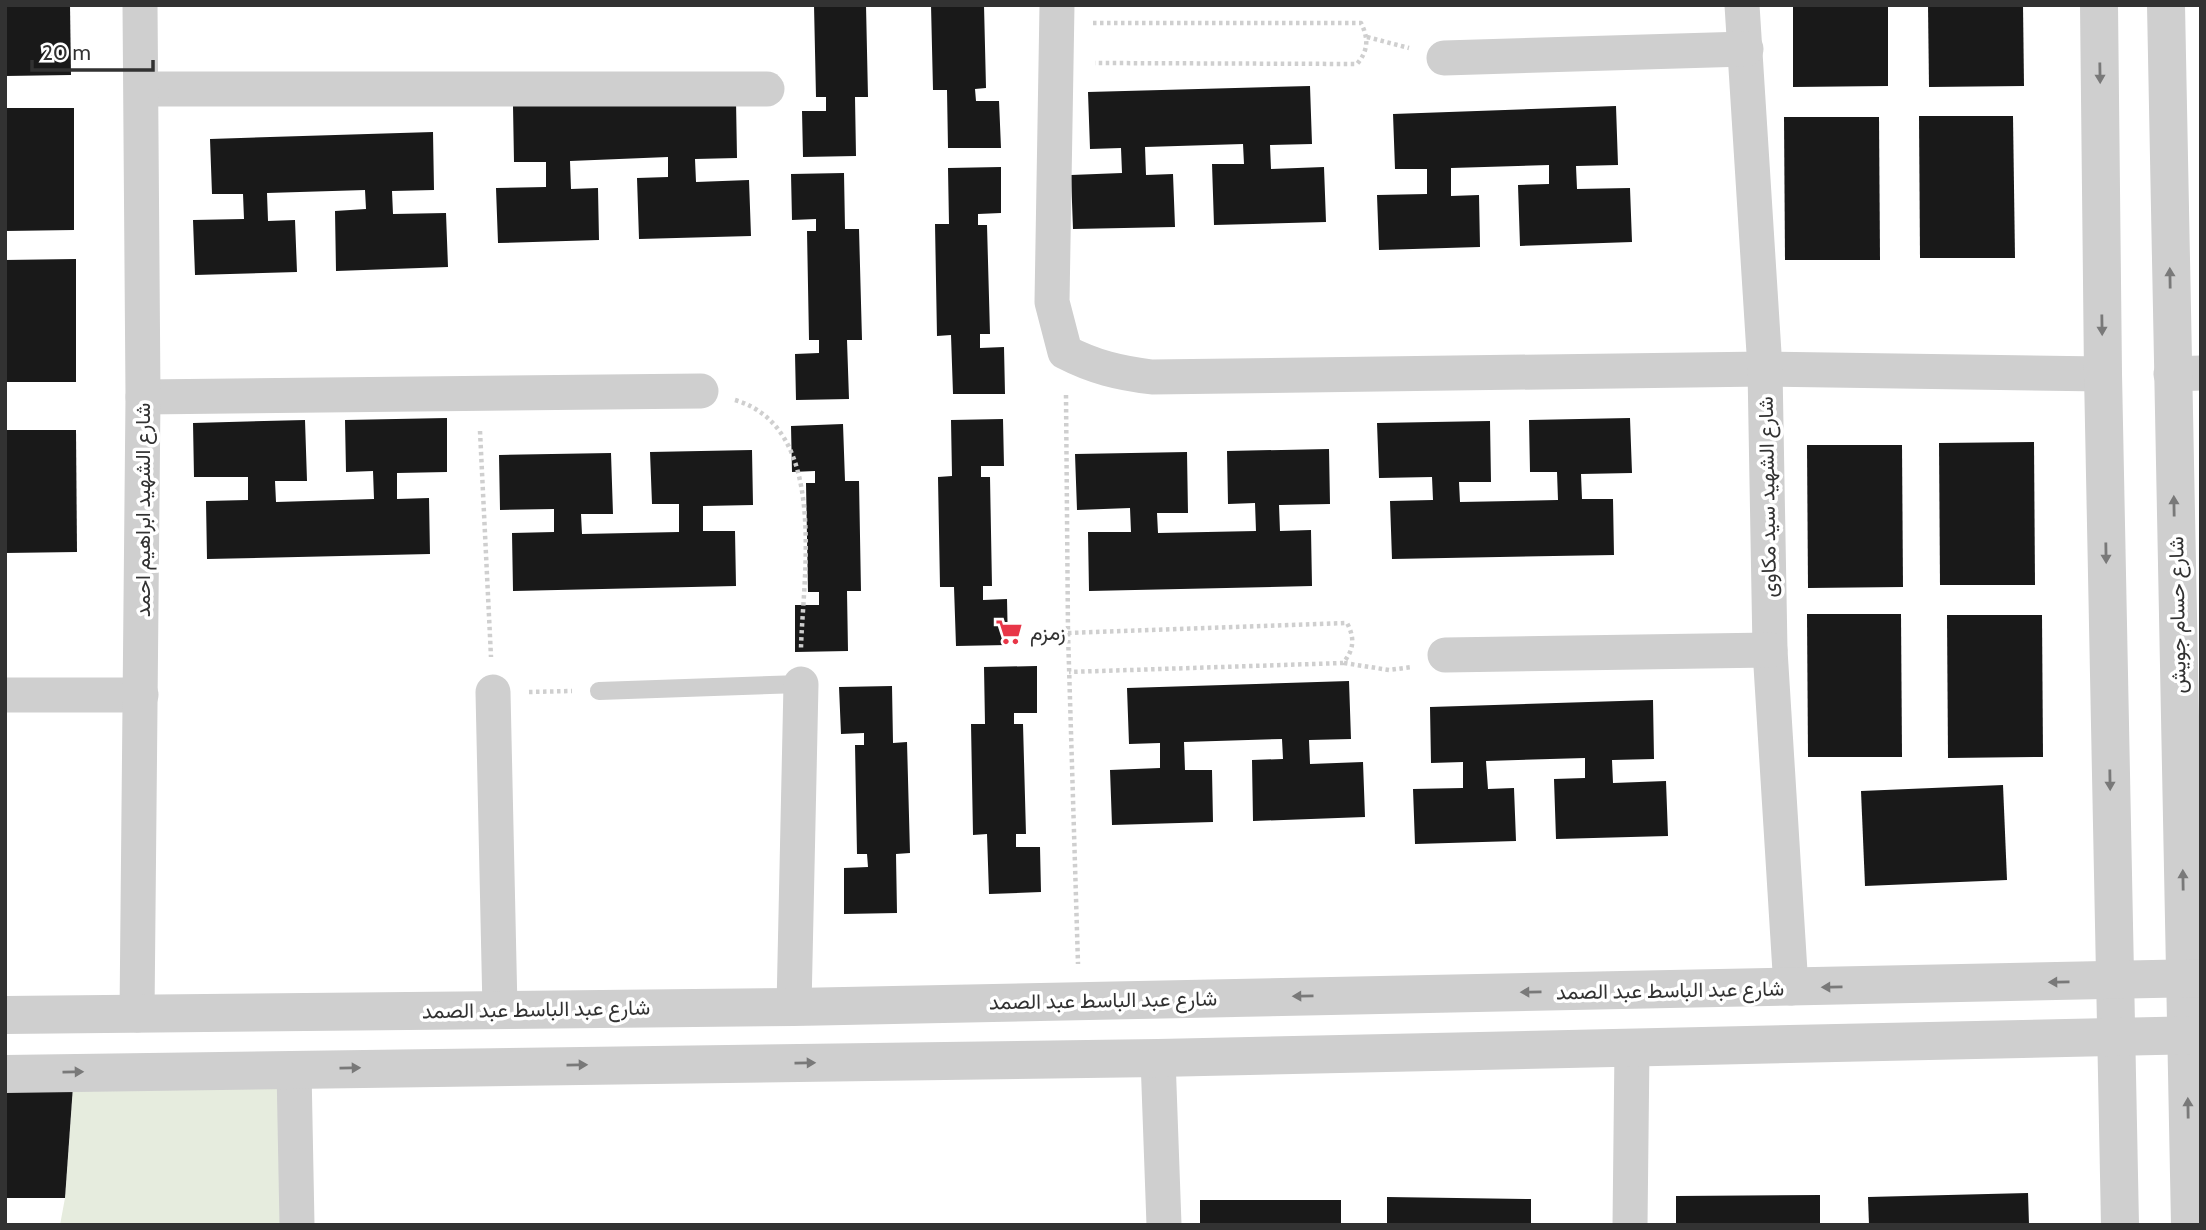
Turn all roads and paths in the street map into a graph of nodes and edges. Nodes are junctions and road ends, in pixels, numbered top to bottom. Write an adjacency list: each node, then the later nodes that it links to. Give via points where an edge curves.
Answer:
1 (140, 5): 9 (street, شارع الشهيد ابراهيم احمد)
2 (1742, 5): 6 (street, شارع الشهيد سيد مكاوى)
3 (2099, 5): 13 (street, one-way to 13)
4 (2166, 5): 14 (street, شارع حسام جويش, one-way to 4)
5 (1057, 14): 8 (street); 8 (path, via 1361,23 1367,49 1357,64)
6 (1746, 49): 7 (street); 12 (street, شارع الشهيد سيد مكاوى)
7 (1444, 58)
8 (1056, 63): 11 (street, via 1052,302)
9 (142, 89): 10 (street); 17 (street, شارع الشهيد ابراهيم احمد)
10 (766, 89)
11 (1065, 352): 12 (street, via 1103,369 1152,377); 18 (path)
12 (1765, 369): 13 (street); 19 (street, شارع الشهيد سيد مكاوى)
13 (2103, 374): 29 (street, one-way to 29)
14 (2186, 374): 28 (street, شارع حسام جويش, one-way to 14)
15 (701, 390): 16 (street); 23 (path, via 751,405 789,442 805,492)
16 (478, 395): 17 (street); 25 (path)
17 (143, 397): 27 (street, شارع الشهيد ابراهيم احمد)
18 (1068, 633): 21 (path, via 1347,623 1353,639); 22 (path)
19 (1770, 650): 20 (street); 30 (street, شارع الشهيد سيد مكاوى)
20 (1445, 655): 21 (path, via 1418,666 1389,670)
21 (1343, 663): 22 (path)
22 (1069, 673): 31 (path)
23 (801, 684): 24 (lane); 32 (street)
24 (599, 691): 25 (path)
25 (493, 692): 33 (street)
26 (5, 695): 27 (street)
27 (141, 695): 34 (street, شارع الشهيد ابراهيم احمد)
28 (2193, 978): 29 (street, شارع عبد الباسط عبد الصمد); 36 (street, شارع حسام جويش)
29 (2114, 981): 30 (street, شارع عبد الباسط عبد الصمد, one-way to 30); 37 (street)
30 (1791, 988): 31 (street, شارع عبد الباسط عبد الصمد, one-way to 31)
31 (1079, 999): 32 (street, شارع عبد الباسط عبد الصمد)
32 (793, 1007): 33 (street, شارع عبد الباسط عبد الصمد)
33 (500, 1009): 34 (street, شارع عبد الباسط عبد الصمد)
34 (137, 1015): 35 (street, شارع عبد الباسط عبد الصمد)
35 (5, 1016)
36 (2194, 1035): 37 (street); 46 (street, شارع حسام جويش, one-way to 36)
37 (2116, 1037): 38 (street); 45 (street)
38 (1632, 1048): 39 (street); 44 (street)
39 (1158, 1058): 40 (street, one-way to 39); 43 (street)
40 (294, 1069): 41 (street, one-way to 40); 42 (street)
41 (5, 1074)
42 (297, 1225)
43 (1164, 1225)
44 (1630, 1225)
45 (2120, 1225)
46 (2190, 1225)

